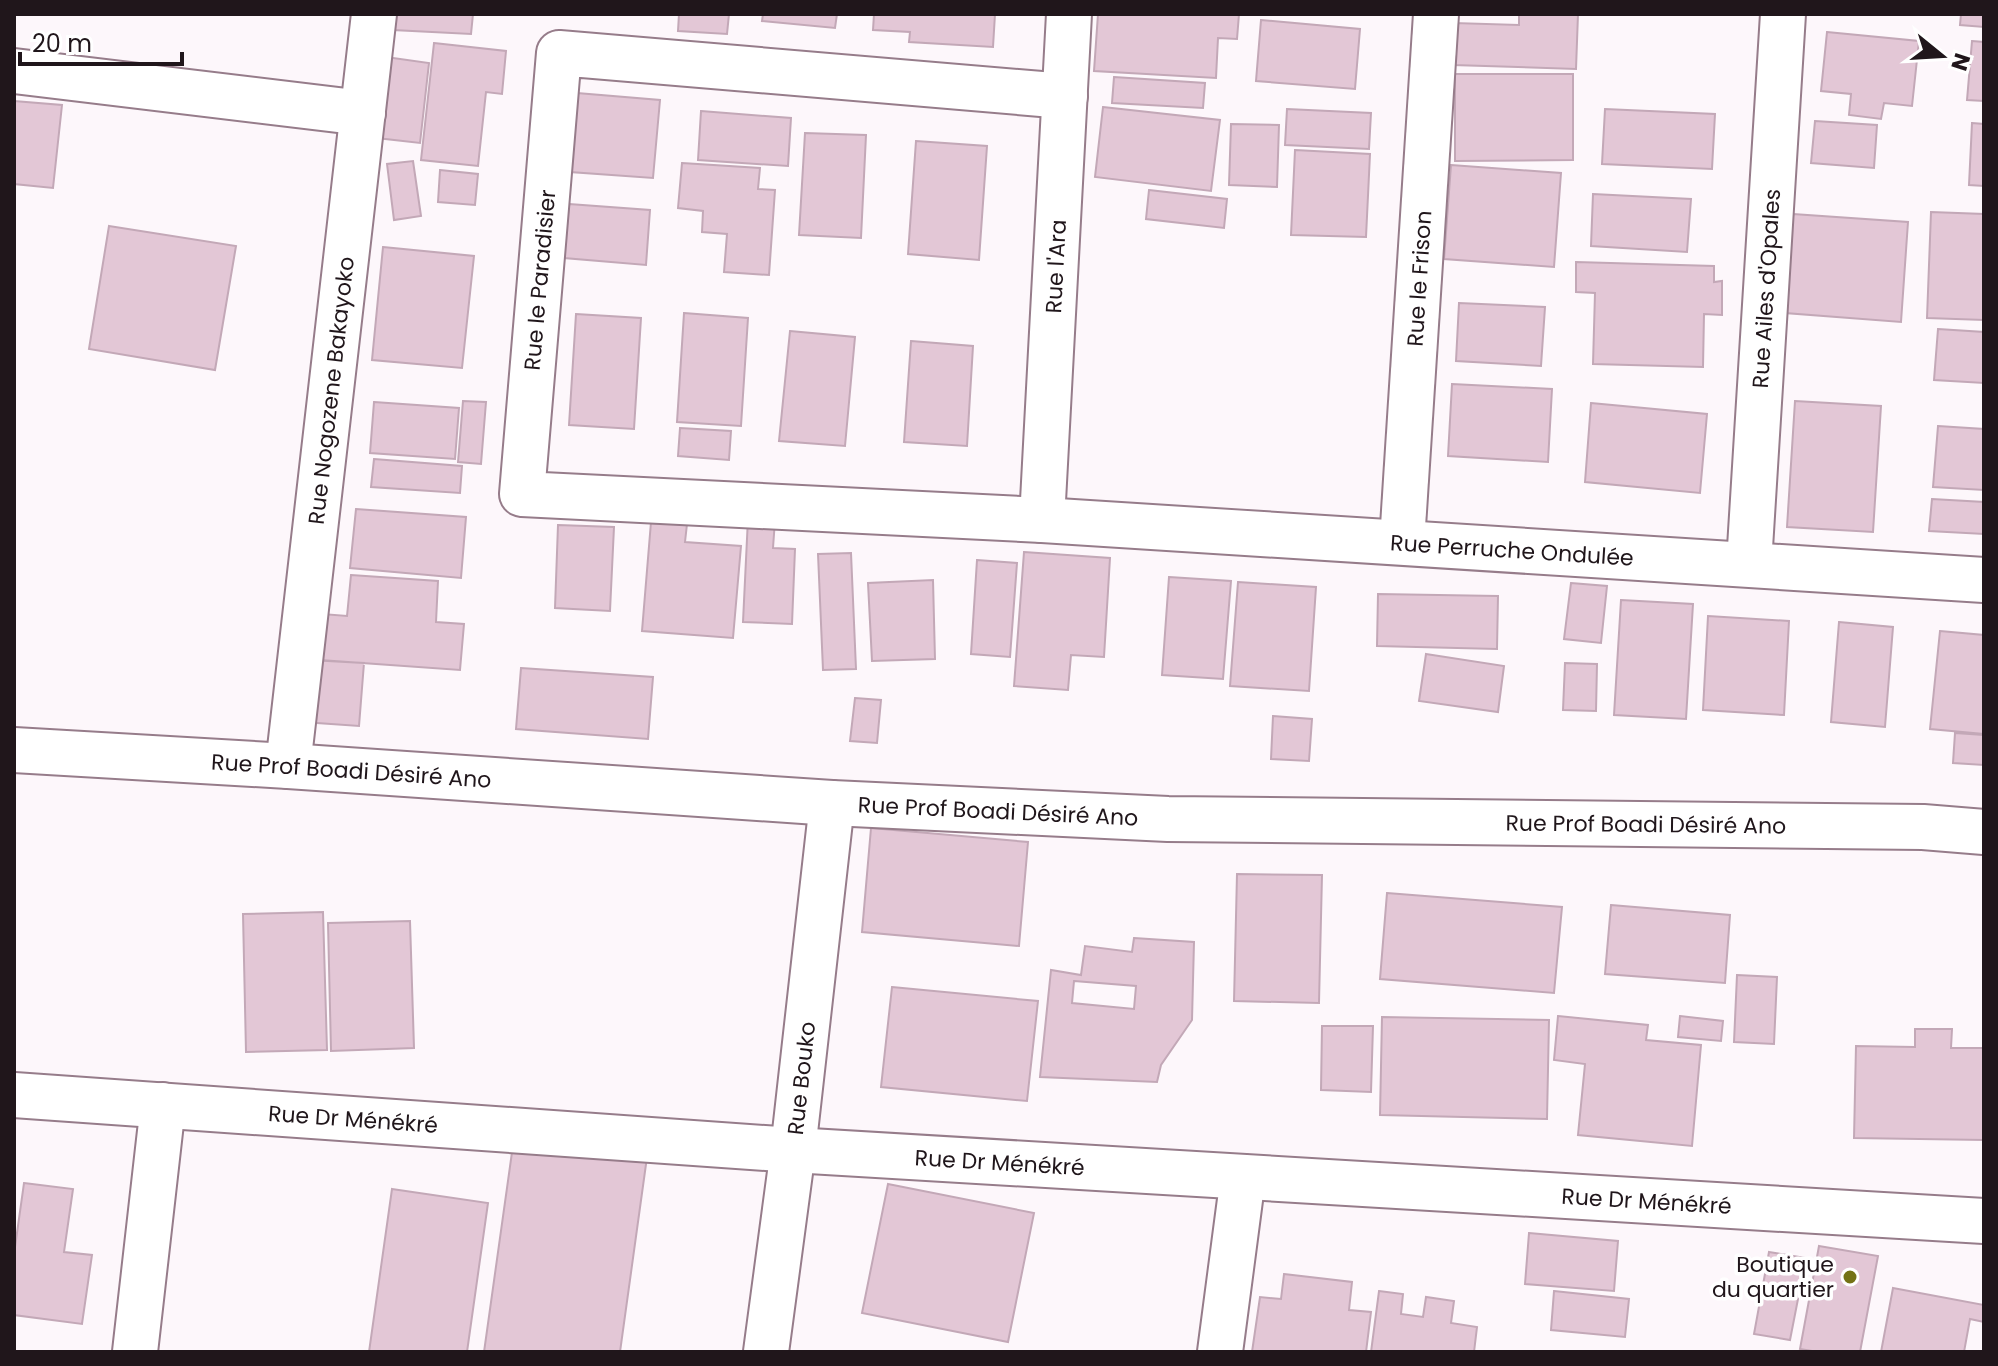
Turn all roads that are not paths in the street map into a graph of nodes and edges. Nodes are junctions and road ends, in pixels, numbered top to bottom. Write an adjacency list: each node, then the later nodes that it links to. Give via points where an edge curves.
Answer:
1 (374, 14): 7 (street, Rue Nogozene Bakayoko)
2 (1069, 14): 6 (street, Rue l'Ara)
3 (1436, 14): 9 (street, Rue le Frison)
4 (1783, 14): 10 (street, Rue Ailes d'Opales)
5 (14, 71): 7 (street)
6 (1065, 96): 8 (street, Rue l'Ara); 8 (street, Rue le Paradisier, via 559,53 522,494)
7 (363, 113): 13 (street, Rue Nogozene Bakayoko)
8 (1042, 520): 9 (street, Rue Perruche Ondulée)
9 (1402, 542): 10 (street, Rue Perruche Ondulée)
10 (1749, 564): 11 (street, Rue Perruche Ondulée)
11 (1984, 580)
12 (14, 750): 13 (street, Rue Prof Boadi Désiré Ano)
13 (288, 766): 14 (street, Rue Prof Boadi Désiré Ano)
14 (832, 803): 15 (street, Rue Prof Boadi Désiré Ano, via 1168,819 1923,827); 18 (street, Rue Bouko)
15 (1984, 832)
16 (14, 1095): 17 (street, Rue Dr Ménékré)
17 (163, 1105): 18 (street, Rue Dr Ménékré); 21 (street)
18 (793, 1150): 19 (street, Rue Dr Ménékré); 22 (street, Rue Bouko)
19 (1243, 1177): 20 (street, Rue Dr Ménékré); 23 (street)
20 (1984, 1221)
21 (135, 1352)
22 (766, 1352)
23 (1220, 1352)

